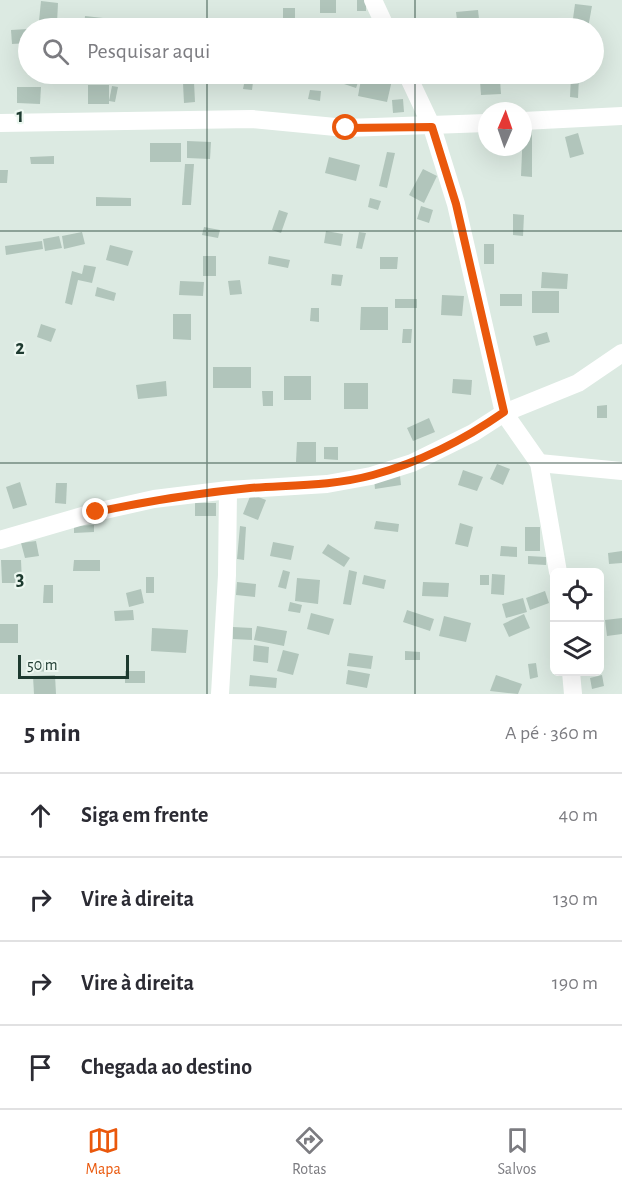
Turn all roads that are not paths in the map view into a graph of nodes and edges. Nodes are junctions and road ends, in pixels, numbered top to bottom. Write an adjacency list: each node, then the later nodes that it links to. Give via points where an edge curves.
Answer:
1 (373, 0): 2 (street)
2 (381, 18)
3 (412, 84): 8 (street)
4 (622, 116): 5 (street)
5 (532, 121)
6 (0, 123): 8 (street, via 252,119 346,128)
7 (478, 124): 8 (street)
8 (432, 127): 10 (street, via 456,204)
9 (622, 353): 10 (street, via 578,383)
10 (504, 412): 11 (street); 13 (street, via 473,433 412,463 371,476 327,484)
11 (539, 463): 12 (street); 15 (street)
12 (622, 471)
13 (228, 490): 14 (street, via 154,499); 17 (street)
14 (0, 540)
15 (557, 568)
16 (571, 676): 18 (street)
17 (220, 694)
18 (573, 694)

